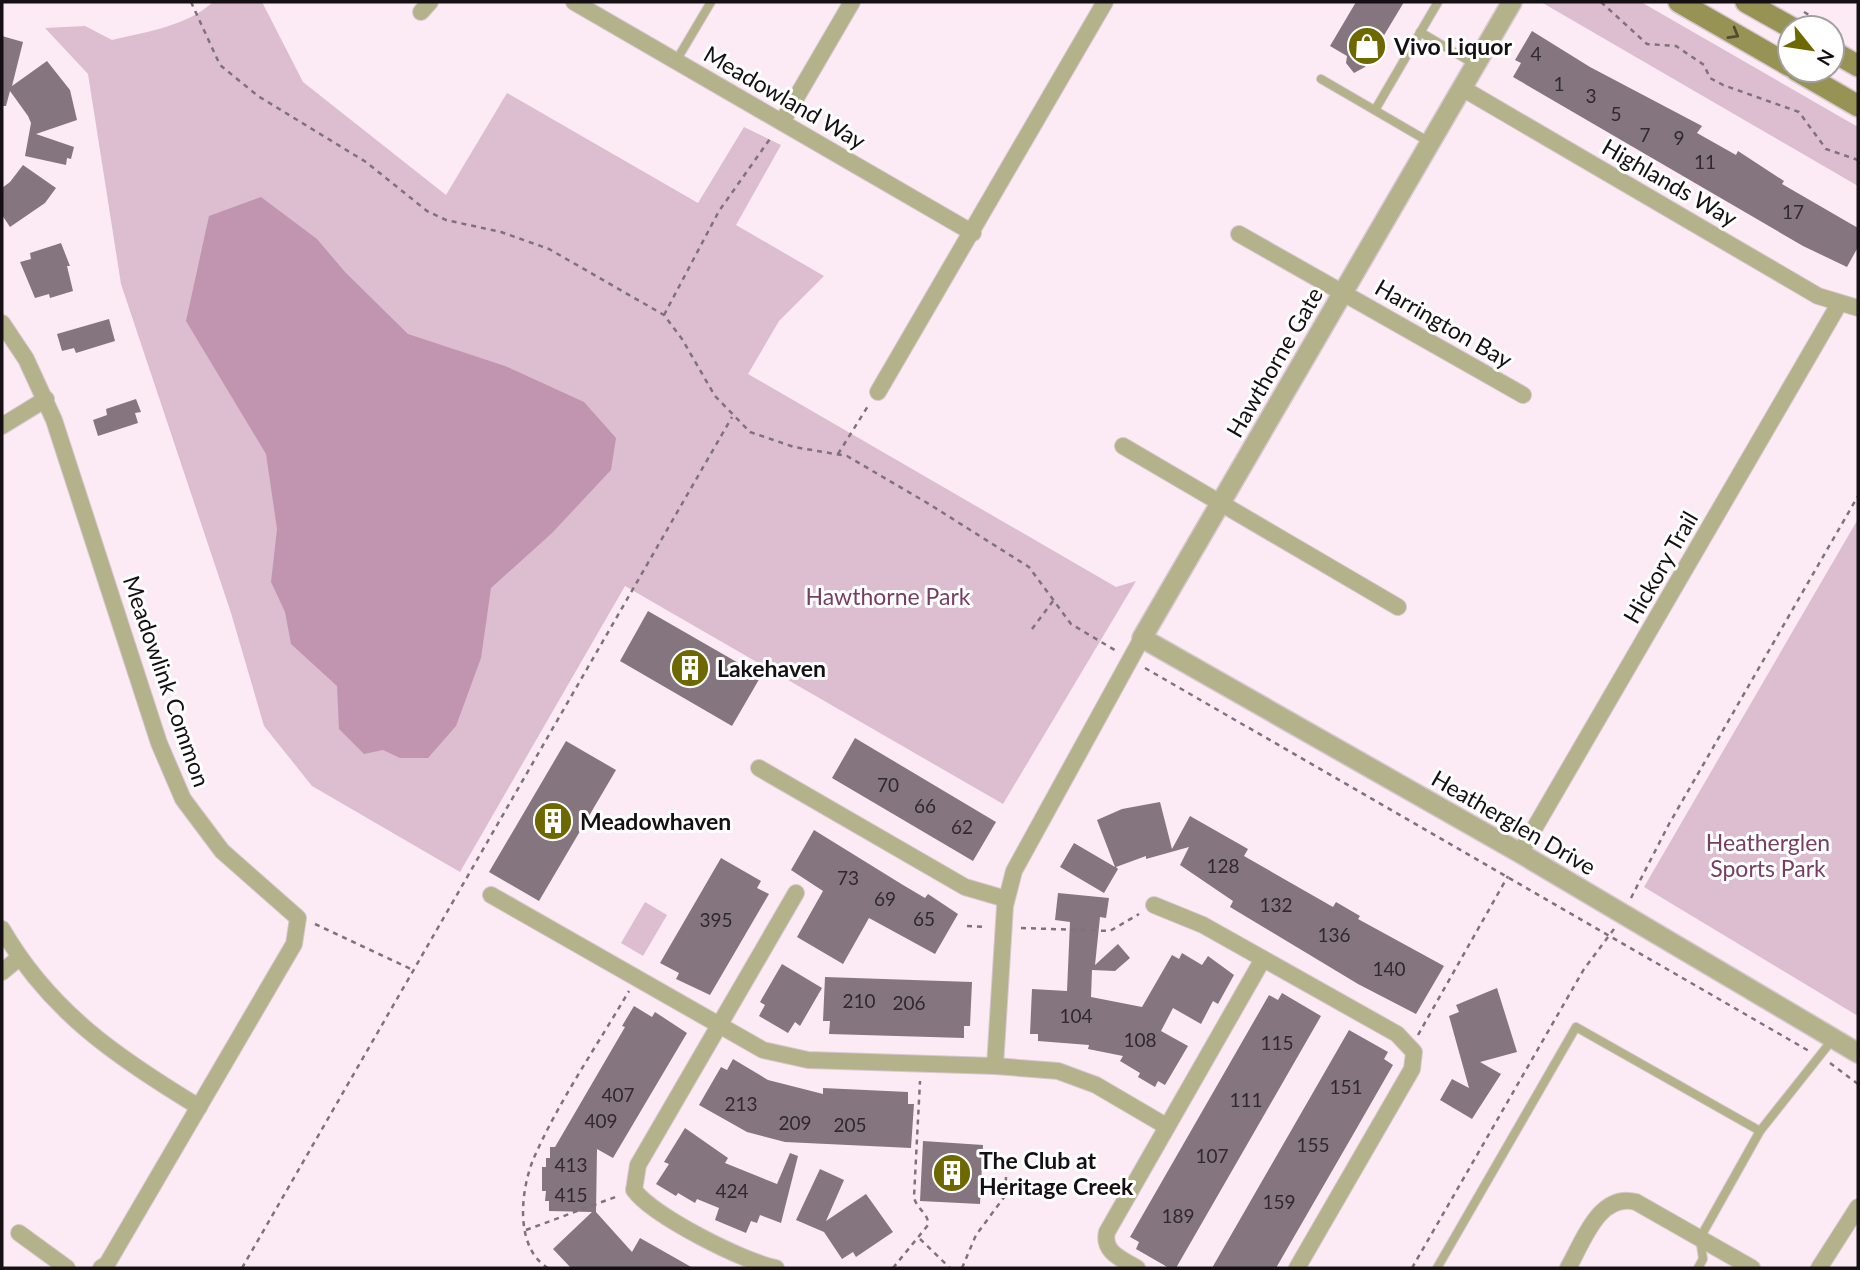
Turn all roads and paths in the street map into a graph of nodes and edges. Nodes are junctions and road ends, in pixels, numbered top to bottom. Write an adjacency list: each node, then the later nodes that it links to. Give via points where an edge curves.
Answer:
1 (191, 2): 29 (path, via 212,53 232,77 366,162 428,211 549,249)
2 (574, 2): 14 (street, Meadowland Way)
3 (711, 2): 14 (lane)
4 (852, 2): 21 (street)
5 (1105, 2): 24 (street)
6 (1438, 2): 12 (lane)
7 (1512, 2): 15 (street, Hawthorne Gate)
8 (1601, 2): 23 (path, via 1647,44 1676,46 1723,85 1799,112 1826,149)
9 (1679, 2): 13 (main road, one-way to 13)
10 (1748, 2): 11 (main road)
11 (1782, 14)
12 (1420, 32): 15 (lane); 20 (lane)
13 (1776, 58)
14 (676, 61): 21 (street, Meadowland Way)
15 (1476, 65): 18 (street, Hawthorne Gate)
16 (1321, 79): 20 (lane)
17 (1821, 84): 19 (main road)
18 (1462, 88): 22 (street, Hawthorne Gate); 27 (street, Highlands Way)
19 (1858, 106)
20 (1374, 110): 22 (lane)
21 (782, 122): 24 (street, Meadowland Way); 29 (path, via 719,211)
22 (1431, 143): 26 (street, Hawthorne Gate)
23 (1858, 160)
24 (973, 233): 31 (street)
25 (1239, 234): 26 (street, Harrington Bay)
26 (1343, 292): 32 (street, Harrington Bay); 39 (street, Hawthorne Gate)
27 (1839, 304): 28 (street, Highlands Way); 47 (street, Hickory Trail)
28 (1858, 308)
29 (664, 315): 34 (path)
30 (2, 323): 33 (street, Meadowlink Common)
31 (878, 393): 37 (path)
32 (1523, 395)
33 (46, 399): 35 (street); 54 (street, Meadowlink Common, via 159,743 183,799 222,851)
34 (732, 417): 37 (path, via 768,440); 61 (path)
35 (2, 425)
36 (1123, 446): 39 (street)
37 (838, 454): 40 (path, via 929,504 1029,568)
38 (1858, 496): 53 (path, via 1668,824)
39 (1221, 503): 41 (street); 43 (street, Hawthorne Gate)
40 (1053, 601): 42 (path); 44 (path, via 1071,624)
41 (1398, 607)
42 (1032, 629)
43 (1142, 638): 47 (street, Heatherglen Drive); 51 (street, Hawthorne Gate, via 1022,852)
44 (1104, 645)
45 (1148, 670): 48 (path)
46 (759, 768): 51 (street, via 965,887)
47 (1520, 853): 53 (street, Heatherglen Drive)
48 (1507, 876): 58 (path); 66 (path)
49 (796, 893): 64 (street)
50 (491, 895): 63 (street)
51 (1006, 899): 56 (street, Hawthorne Gate)
52 (1154, 905): 56 (path, via 1110,932); 60 (street, via 1203,925)
53 (1622, 913): 58 (path); 65 (street, Heatherglen Drive)
54 (298, 918): 61 (path); 72 (street, via 293,944)
55 (967, 926): 56 (path)
56 (1003, 927): 70 (street, Hawthorne Gate)
57 (2, 929): 59 (street)
58 (1611, 935): 68 (path); 92 (path, via 1589,961)
59 (19, 958): 62 (street); 72 (street, via 61,1008 100,1044)
60 (1263, 959): 66 (street, via 1397,1034); 73 (street)
61 (413, 970): 84 (path)
62 (2, 972)
63 (636, 979): 64 (street); 78 (path, via 533,1161 524,1200)
64 (718, 1027): 69 (street, via 763,1050 793,1058); 76 (street, via 638,1166)
65 (1834, 1037): 67 (street, Heatherglen Drive); 68 (lane)
66 (1411, 1047): 91 (street, via 1412,1069)
67 (1858, 1053)
68 (1820, 1058): 71 (path); 74 (lane)
69 (921, 1063): 70 (street); 81 (path, via 914,1197 928,1220)
70 (995, 1066): 73 (street, via 1071,1074)
71 (1858, 1084)
72 (198, 1107): 83 (street)
73 (1166, 1126): 90 (street, via 1110,1223 1105,1240 1115,1255)
74 (1760, 1130): 80 (lane); 93 (lane, via 1576,1027)
75 (1006, 1177): 89 (path, via 1005,1196 976,1235)
76 (634, 1190): 78 (path); 86 (street, via 651,1206 741,1258)
77 (1858, 1207): 97 (street)
78 (525, 1230): 85 (path, via 531,1255)
79 (19, 1233): 82 (street)
80 (1700, 1238): 94 (street, via 1636,1202 1616,1201 1598,1216); 95 (lane, via 1703,1259); 96 (street)
81 (920, 1239): 87 (path); 88 (path)
82 (66, 1268)
83 (101, 1268)
84 (242, 1268)
85 (548, 1268)
86 (776, 1268)
87 (893, 1268)
88 (950, 1268)
89 (962, 1268)
90 (1137, 1268)
91 (1297, 1268)
92 (1412, 1268)
93 (1437, 1268)
94 (1568, 1268)
95 (1698, 1268)
96 (1752, 1268)
97 (1819, 1268)

